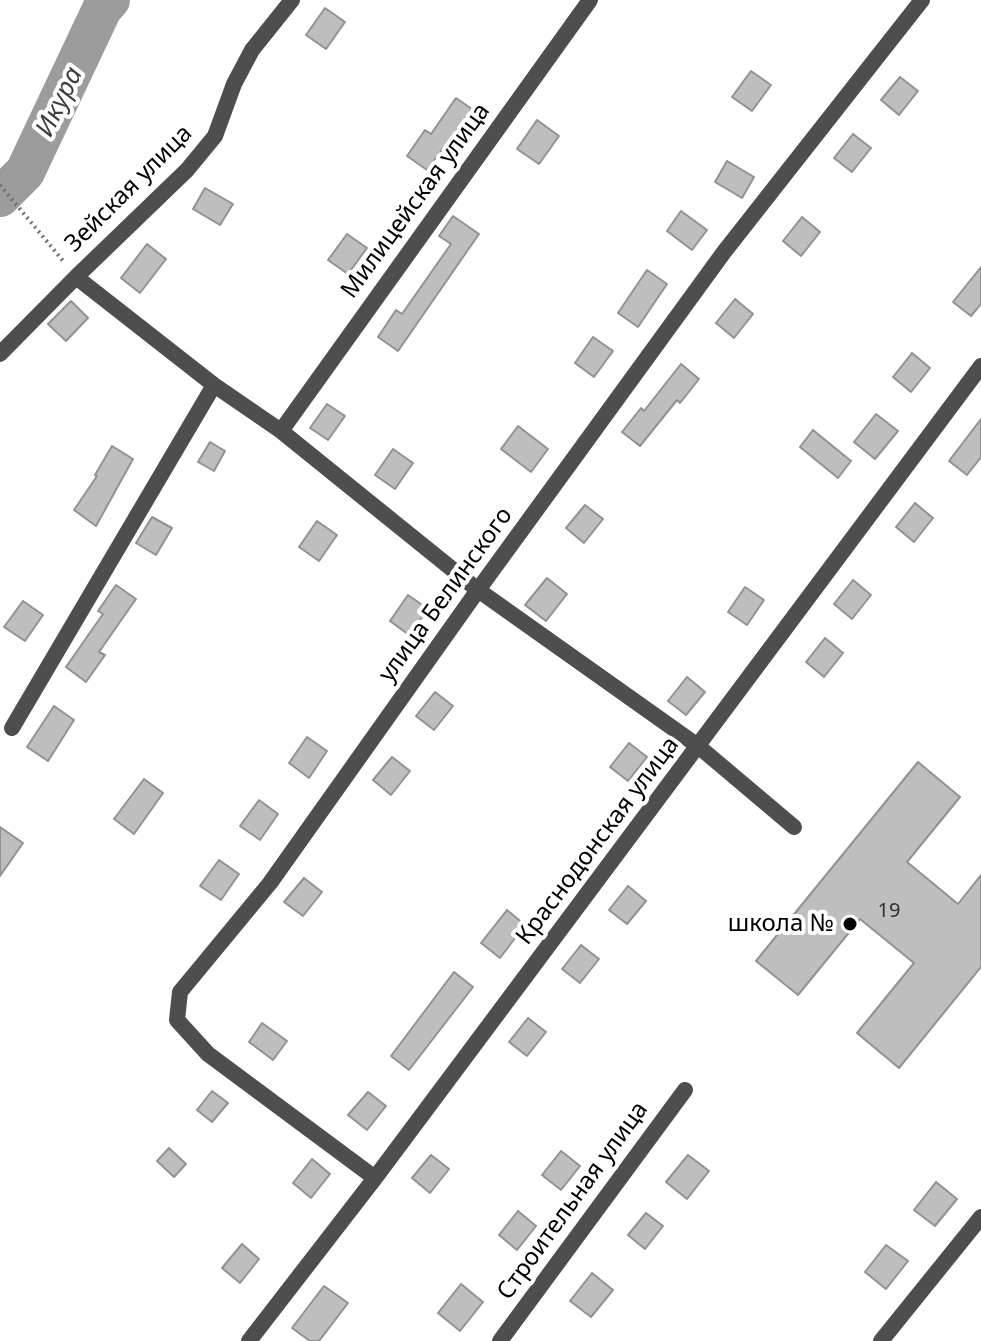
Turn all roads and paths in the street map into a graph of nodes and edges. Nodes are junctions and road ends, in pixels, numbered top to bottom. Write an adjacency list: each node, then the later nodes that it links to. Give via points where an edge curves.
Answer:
1 (292, 0): 5 (street, Зейская улица, via 252,50 215,136)
2 (590, 0): 9 (street, Милицейская улица)
3 (922, 0): 10 (street, улица Белинского, via 724,252)
4 (0, 185): 5 (path)
5 (76, 277): 6 (street, Зейская улица); 8 (street)
6 (0, 354)
7 (981, 366): 12 (street, Краснодонская улица)
8 (214, 385): 9 (street); 11 (street)
9 (281, 431): 10 (street)
10 (478, 590): 12 (street); 15 (street, улица Белинского, via 270,883 180,992 177,1020 208,1054)
11 (12, 728)
12 (698, 746): 13 (street); 15 (street, Краснодонская улица)
13 (794, 827)
14 (685, 1090): 18 (street, Строительная улица)
15 (375, 1178): 17 (street, Краснодонская улица)
16 (981, 1217): 19 (street)
17 (257, 1338)
18 (500, 1341)
19 (881, 1341)

